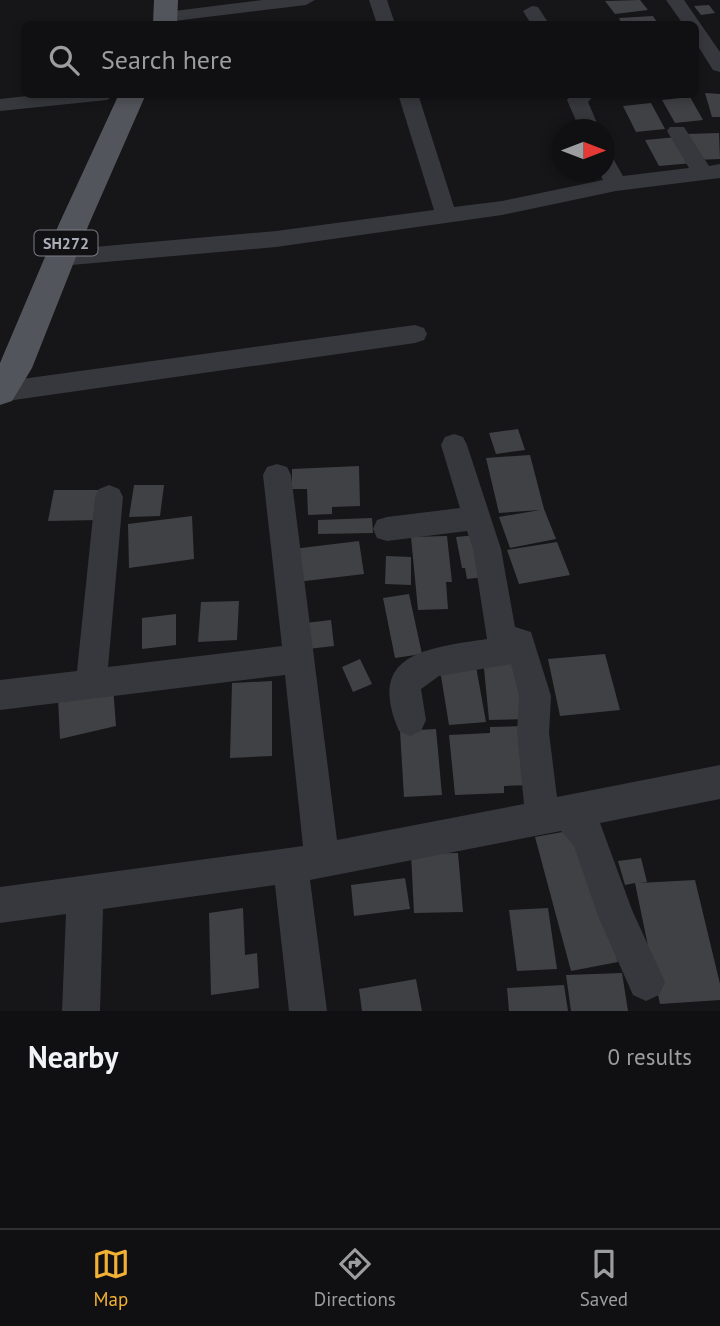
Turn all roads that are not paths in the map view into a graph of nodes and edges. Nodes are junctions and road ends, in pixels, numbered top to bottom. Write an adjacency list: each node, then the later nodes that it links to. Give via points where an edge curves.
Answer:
1 (306, 0): 4 (street)
2 (379, 0): 5 (street)
3 (675, 0): 6 (street)
4 (166, 14)
5 (385, 21)
6 (690, 21)
7 (699, 38): 8 (street)
8 (716, 71)
9 (68, 98): 13 (street)
10 (131, 98): 19 (main road, SH272)
11 (409, 98): 18 (street)
12 (579, 98): 14 (street)
13 (0, 105)
14 (585, 119)
15 (677, 131): 16 (street)
16 (711, 172): 17 (street)
17 (616, 184): 18 (street)
18 (446, 215): 19 (street, via 276,239)
19 (60, 258): 21 (main road, SH272, via 15,369)
20 (415, 334): 21 (street)
21 (0, 391)
22 (454, 445): 25 (street)
23 (277, 475): 28 (street)
24 (109, 497): 29 (street)
25 (477, 519): 26 (street); 27 (street, via 487,549 502,639 520,642)
26 (387, 529)
27 (522, 648): 31 (street, via 432,662 404,683); 33 (street, via 535,696 533,733)
28 (298, 659): 29 (street); 34 (street, via 310,745)
29 (91, 684): 30 (street)
30 (0, 695)
31 (410, 720)
32 (720, 782): 33 (street)
33 (554, 814): 34 (street); 37 (street, via 588,835 616,916)
34 (306, 863): 35 (street); 39 (street)
35 (85, 893): 36 (street); 38 (street)
36 (0, 905)
37 (646, 982)
38 (81, 1011)
39 (309, 1011)

